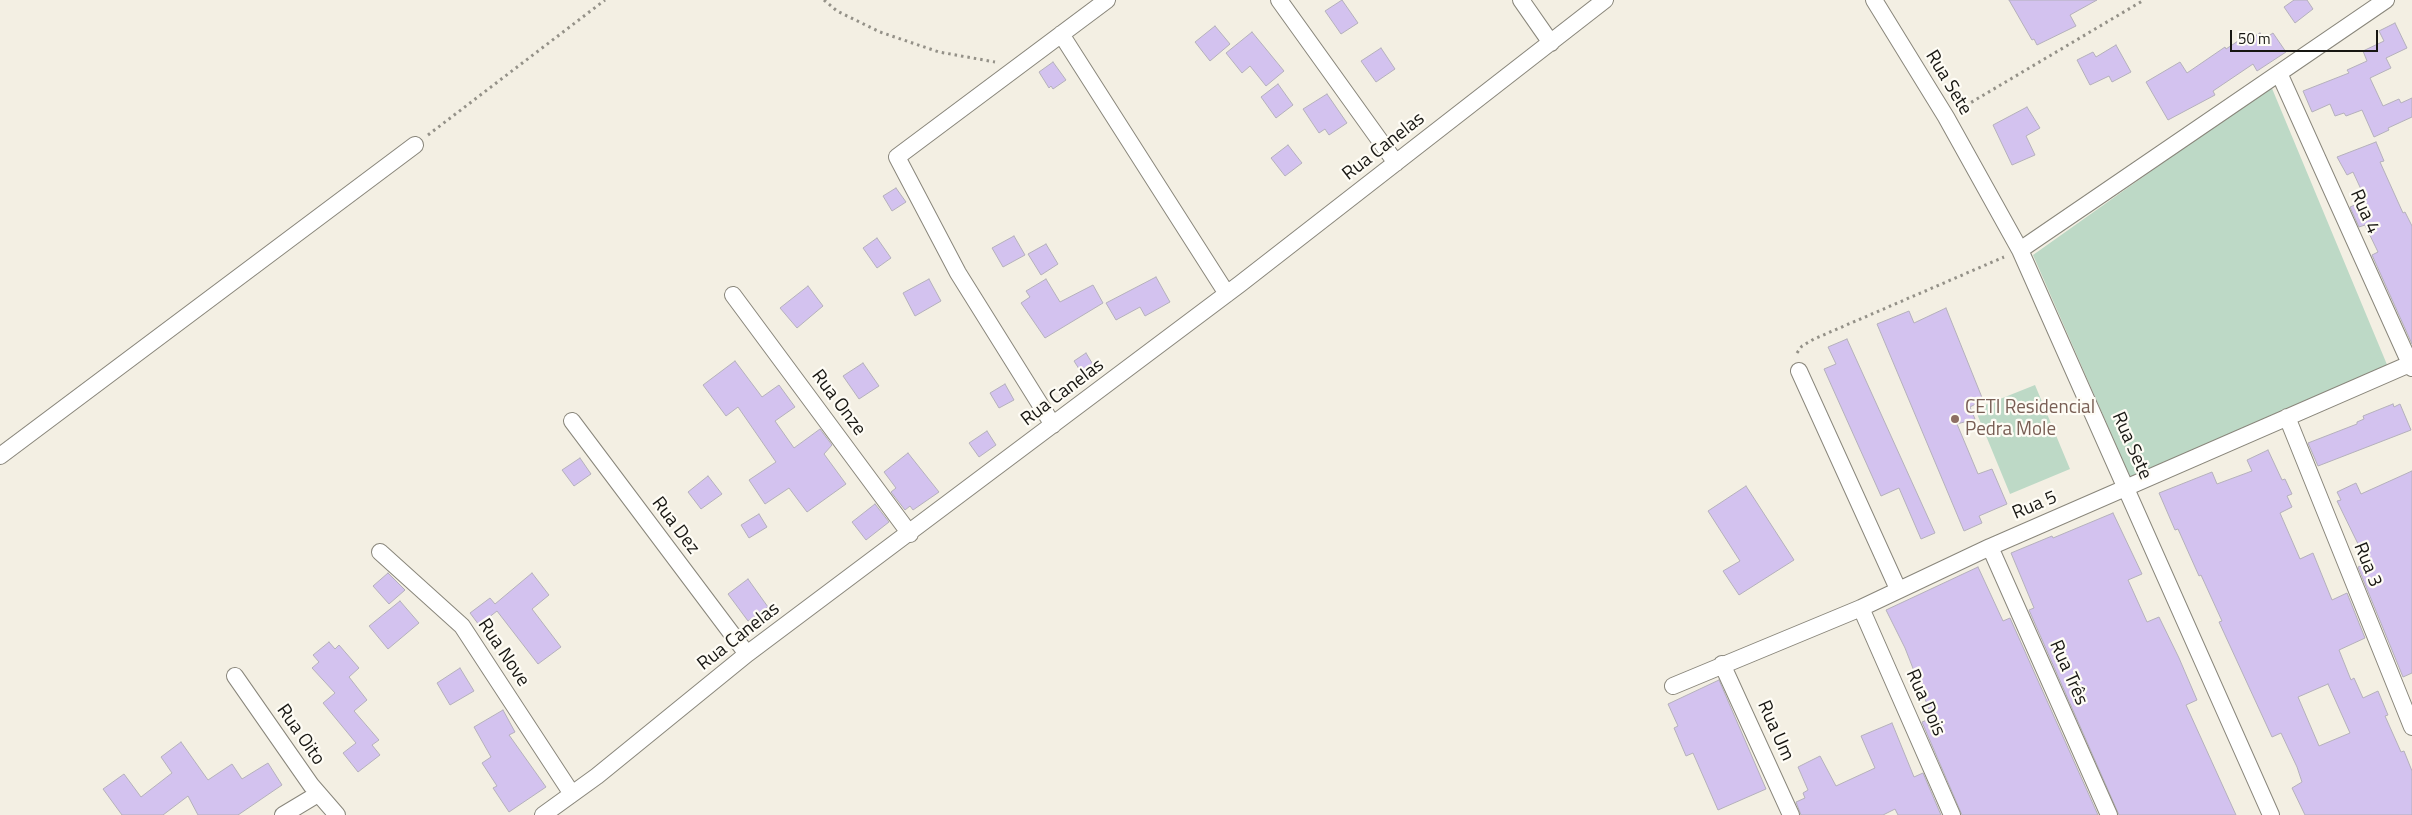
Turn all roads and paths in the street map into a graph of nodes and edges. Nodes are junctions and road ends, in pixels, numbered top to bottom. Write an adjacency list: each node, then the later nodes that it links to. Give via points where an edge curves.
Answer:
1 (605, 0): 15 (path)
2 (824, 0): 12 (path, via 837,11 880,32 939,52)
3 (1107, 0): 10 (street)
4 (1279, 0): 16 (street)
5 (1521, 0): 11 (street)
6 (1605, 0): 11 (street, Rua Canelas)
7 (1874, 0): 14 (street, Rua Sete)
8 (2144, 0): 14 (path)
9 (2386, 0): 13 (street)
10 (1061, 34): 12 (street); 18 (street)
11 (1551, 43): 16 (street, Rua Canelas)
12 (1019, 66): 24 (street, via 897,158 958,273)
13 (2279, 73): 17 (street); 20 (street, Rua 4)
14 (1946, 117): 17 (street, Rua Sete)
15 (415, 144): 25 (street)
16 (1396, 163): 18 (street, Rua Canelas)
17 (2020, 250): 21 (path, via 1814,339 1798,352); 26 (street, Rua Sete)
18 (1227, 294): 24 (street, Rua Canelas)
19 (733, 295): 27 (street, Rua Onze)
20 (2411, 365): 22 (street, Rua 5)
21 (1799, 371): 30 (street)
22 (2287, 417): 26 (street, Rua 5); 36 (street, Rua 3)
23 (572, 421): 32 (street, Rua Dez)
24 (1053, 425): 27 (street, Rua Canelas)
25 (0, 456)
26 (2128, 488): 28 (street, Rua 5); 45 (street, Rua Sete)
27 (910, 534): 32 (street, Rua Canelas)
28 (1990, 547): 30 (street, Rua 5); 44 (street, Rua Três)
29 (380, 552): 38 (street, Rua Nove, via 462,626)
30 (1898, 590): 31 (street, Rua 5)
31 (1861, 608): 33 (street, Rua 5); 43 (street, Rua Dois)
32 (747, 654): 38 (street, Rua Canelas)
33 (1722, 664): 35 (street, Rua 5); 42 (street, Rua Um)
34 (234, 676): 37 (street, Rua Oito)
35 (1673, 686)
36 (2412, 727)
37 (318, 794): 39 (street); 40 (street, Rua Oito)
38 (572, 794): 41 (street, Rua Canelas)
39 (283, 815)
40 (337, 815)
41 (543, 815)
42 (1791, 815)
43 (1952, 815)
44 (2109, 815)
45 (2271, 815)

